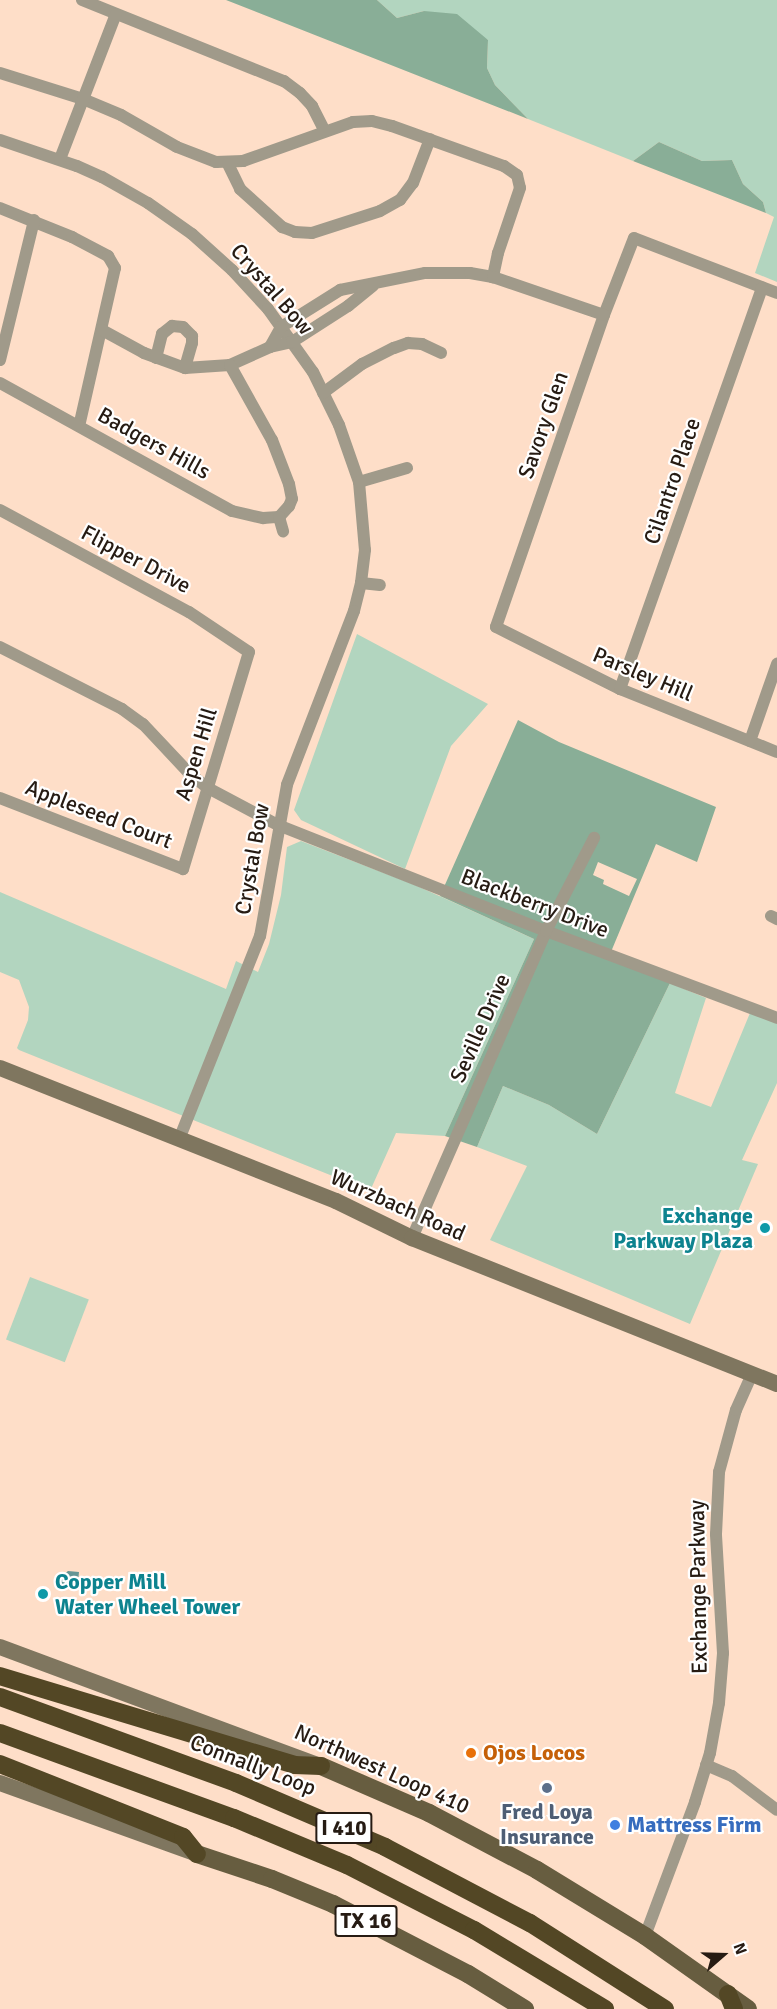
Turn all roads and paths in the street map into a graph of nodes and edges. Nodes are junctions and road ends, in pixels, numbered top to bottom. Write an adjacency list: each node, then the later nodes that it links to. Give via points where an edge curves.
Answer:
1 (82, 0): 2 (street)
2 (116, 14): 4 (street); 5 (street, via 293,86 312,106)
3 (0, 73): 4 (street)
4 (83, 99): 8 (street); 9 (street, via 194,155)
5 (325, 131): 6 (street, via 353,122 372,122); 9 (street)
6 (430, 139): 9 (street, via 406,194 380,211 312,233 282,227 240,189); 12 (street, via 512,170 519,179 520,189)
7 (0, 140): 8 (street, Crystal Bow)
8 (60, 159): 17 (street, Crystal Bow, via 102,177 192,234 232,270)
9 (228, 164)
10 (0, 208): 11 (street)
11 (34, 220): 18 (street, via 108,256 112,262 114,278); 23 (street)
12 (493, 277): 13 (street, via 425,273); 16 (street)
13 (376, 284): 17 (street, via 340,290); 19 (street)
14 (762, 287): 15 (street); 16 (street, Savory Glen, via 634,238); 40 (street, Cilantro Place)
15 (777, 293)
16 (604, 315): 36 (street, Savory Glen)
17 (280, 327): 19 (street, Crystal Bow); 20 (street)
18 (102, 330): 22 (street); 28 (street)
19 (292, 342): 20 (street); 27 (street, Crystal Bow)
20 (270, 346): 24 (street)
21 (441, 353): 27 (street, via 422,344 394,348 362,364)
22 (156, 358): 25 (street); 25 (street, via 162,334 172,327 183,327 192,336)
23 (0, 360)
24 (230, 365): 25 (street); 32 (street, via 272,440 289,484 290,506)
25 (185, 368)
26 (0, 383): 28 (street, Badgers Hills)
27 (324, 393): 30 (street, Crystal Bow)
28 (79, 426): 32 (street, Badgers Hills, via 232,510 263,519)
29 (407, 468): 30 (street)
30 (359, 482): 34 (street, Crystal Bow, via 365,539)
31 (0, 510): 38 (street, Flipper Drive, via 189,612)
32 (279, 517): 33 (street)
33 (283, 531)
34 (361, 583): 35 (street); 45 (street, Crystal Bow, via 354,611 287,785)
35 (380, 585)
36 (496, 627): 40 (street, Parsley Hill)
37 (0, 647): 43 (street, Blackberry Drive, via 123,710 143,724)
38 (249, 652): 43 (street, Aspen Hill)
39 (777, 664): 41 (street)
40 (621, 689): 41 (street, Parsley Hill)
41 (750, 741): 42 (street, Parsley Hill)
42 (777, 752)
43 (208, 788): 45 (street, Blackberry Drive); 47 (street, Aspen Hill)
44 (0, 798): 47 (street, Appleseed Court)
45 (278, 825): 48 (street, Blackberry Drive); 51 (street, Crystal Bow, via 260,936)
46 (594, 838): 48 (street, Seville Drive)
47 (183, 869)
48 (546, 931): 49 (street, Blackberry Drive); 52 (street, Seville Drive)
49 (777, 1018)
50 (0, 1068): 51 (main road, Wurzbach Road)
51 (179, 1140): 52 (main road, Wurzbach Road, via 336,1202)
52 (412, 1238): 53 (main road, Wurzbach Road)
53 (752, 1374): 54 (main road, Wurzbach Road); 60 (street, Exchange Parkway, via 736,1410 719,1472 716,1534 723,1653 719,1703)
54 (777, 1384)
55 (0, 1647): 61 (main road, Northwest Loop 410)
56 (0, 1676): 61 (highway, via 294,1765)
57 (0, 1697): 69 (highway, Connally Loop / I 410, via 245,1786 376,1842 521,1918)
58 (0, 1733): 68 (highway, I 410, via 234,1818 347,1865 474,1930)
59 (0, 1764): 64 (highway, TX 16, via 183,1838)
60 (706, 1765): 63 (street, via 732,1776); 65 (street, Exchange Parkway)
61 (321, 1766): 65 (main road, Northwest Loop 410, via 465,1832)
62 (0, 1784): 64 (main road)
63 (777, 1810)
64 (197, 1854): 67 (main road, TX 16, via 333,1904 468,1974)
65 (645, 1936): 66 (main road, Northwest Loop 410)
66 (731, 2001): 70 (main road, Northwest Loop 410)
67 (525, 2009)
68 (605, 2009)
69 (665, 2009)
70 (748, 2009)

